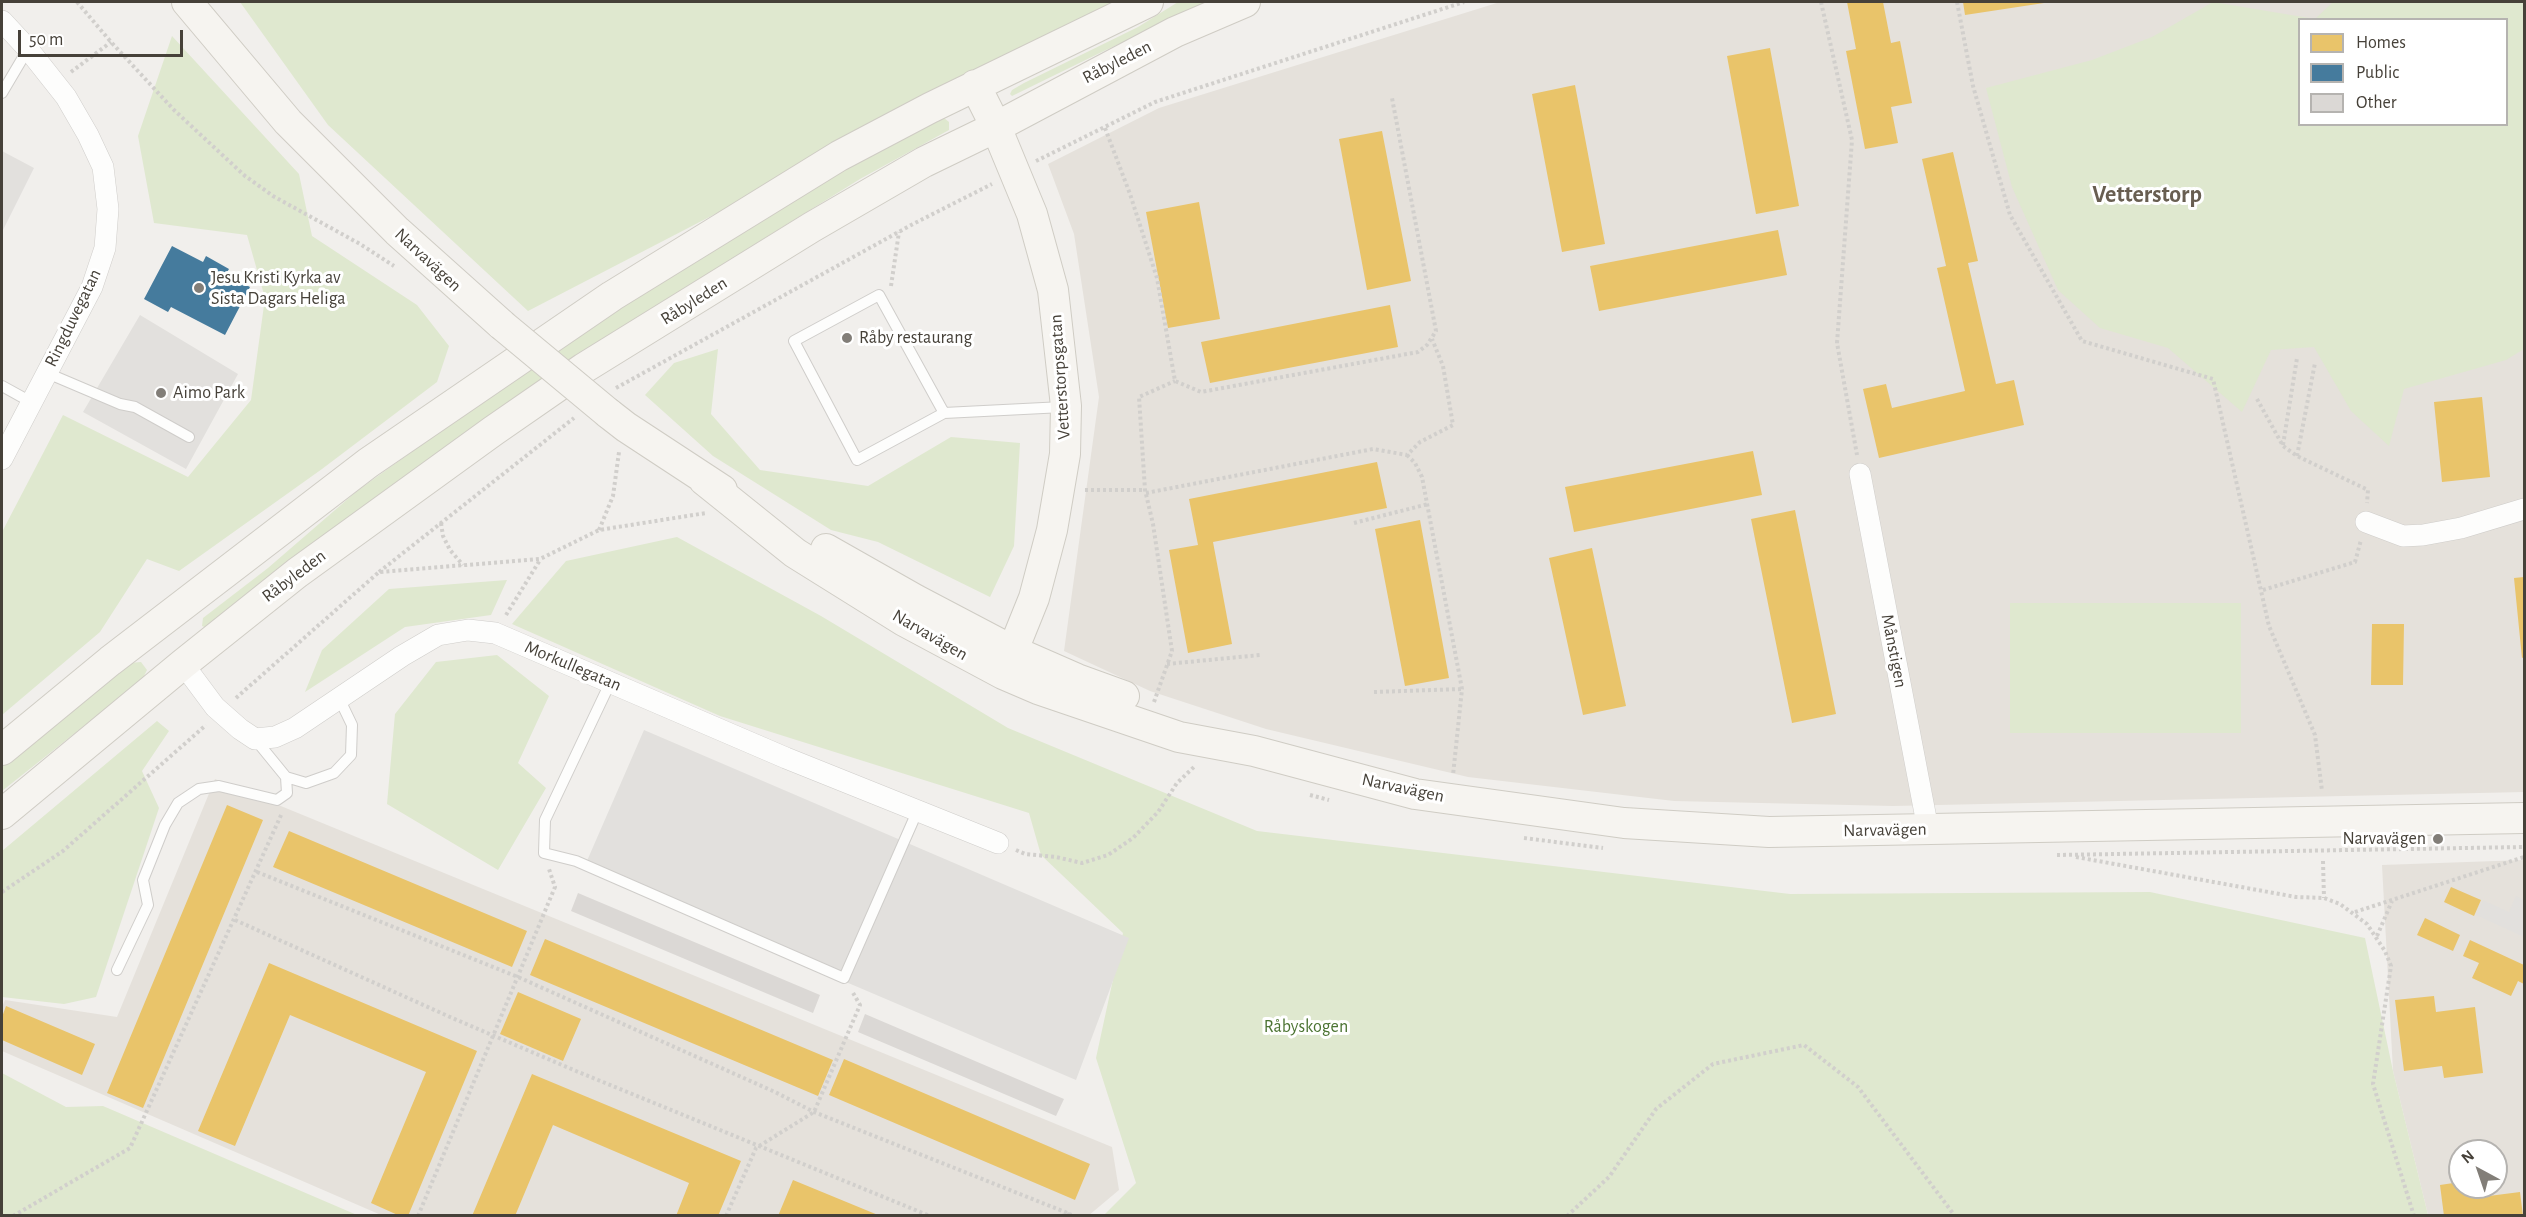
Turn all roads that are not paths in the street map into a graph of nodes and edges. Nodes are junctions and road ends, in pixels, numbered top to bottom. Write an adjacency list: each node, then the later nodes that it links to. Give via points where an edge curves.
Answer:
1 (187, 2): 20 (main road, Narvavägen, bridge, via 288,122 397,231 502,325 611,401 704,480 916,600)
2 (1148, 2): 6 (main road)
3 (1245, 2): 8 (main road, Råbyleden, via 1164,37)
4 (2, 21): 5 (street, Ringduvegatan)
5 (28, 50): 7 (lane); 9 (street, Ringduvegatan, via 88,135 102,167 108,209 105,248 92,287)
6 (975, 85): 8 (main road, Vetterstorpsgatan); 19 (main road, via 839,156 612,296 368,463)
7 (2, 93)
8 (996, 127): 12 (main road, Vetterstorpsgatan, via 1032,214 1053,290); 21 (main road, Råbyleden, via 914,168 584,368 297,573)
9 (47, 373): 11 (street, Ringduvegatan); 14 (lane, via 135,407)
10 (2, 386): 11 (lane)
11 (32, 402): 15 (street, Ringduvegatan)
12 (1066, 406): 13 (lane); 20 (main road, Vetterstorpsgatan, via 1065,454 1052,530 1034,598)
13 (944, 413): 13 (lane, via 879,295 794,341 857,460)
14 (189, 437)
15 (2, 459)
16 (1860, 474): 31 (street, Månstigen)
17 (2524, 509): 18 (street, via 2422,536 2403,536)
18 (2366, 522)
19 (153, 628): 21 (main road); 25 (main road)
20 (1008, 662): 26 (main road, Narvavägen, via 1077,679 1152,706); 26 (main road, Narvavägen, via 1038,689 1179,737)
21 (183, 664): 24 (street, via 221,712); 29 (main road, Råbyleden)
22 (611, 681): 23 (street, Morkullegatan, via 495,633 468,630 438,635); 28 (street, Morkullegatan); 28 (lane, via 545,820 544,853 576,861 844,978)
23 (339, 698): 24 (street, Morkullegatan, via 295,728 275,737); 27 (lane, via 352,725 351,755 334,773 306,783)
24 (255, 739): 27 (lane)
25 (2, 750)
26 (1254, 751): 31 (main road, Narvavägen, via 1415,794 1655,825 1769,832)
27 (286, 777): 33 (lane, via 287,793 277,800 219,786 199,789 178,803 143,880 148,905)
28 (917, 812): 32 (street, Morkullegatan)
29 (2, 814)
30 (2524, 818): 31 (main road, Narvavägen)
31 (1928, 829)
32 (998, 843)
33 (117, 970)

